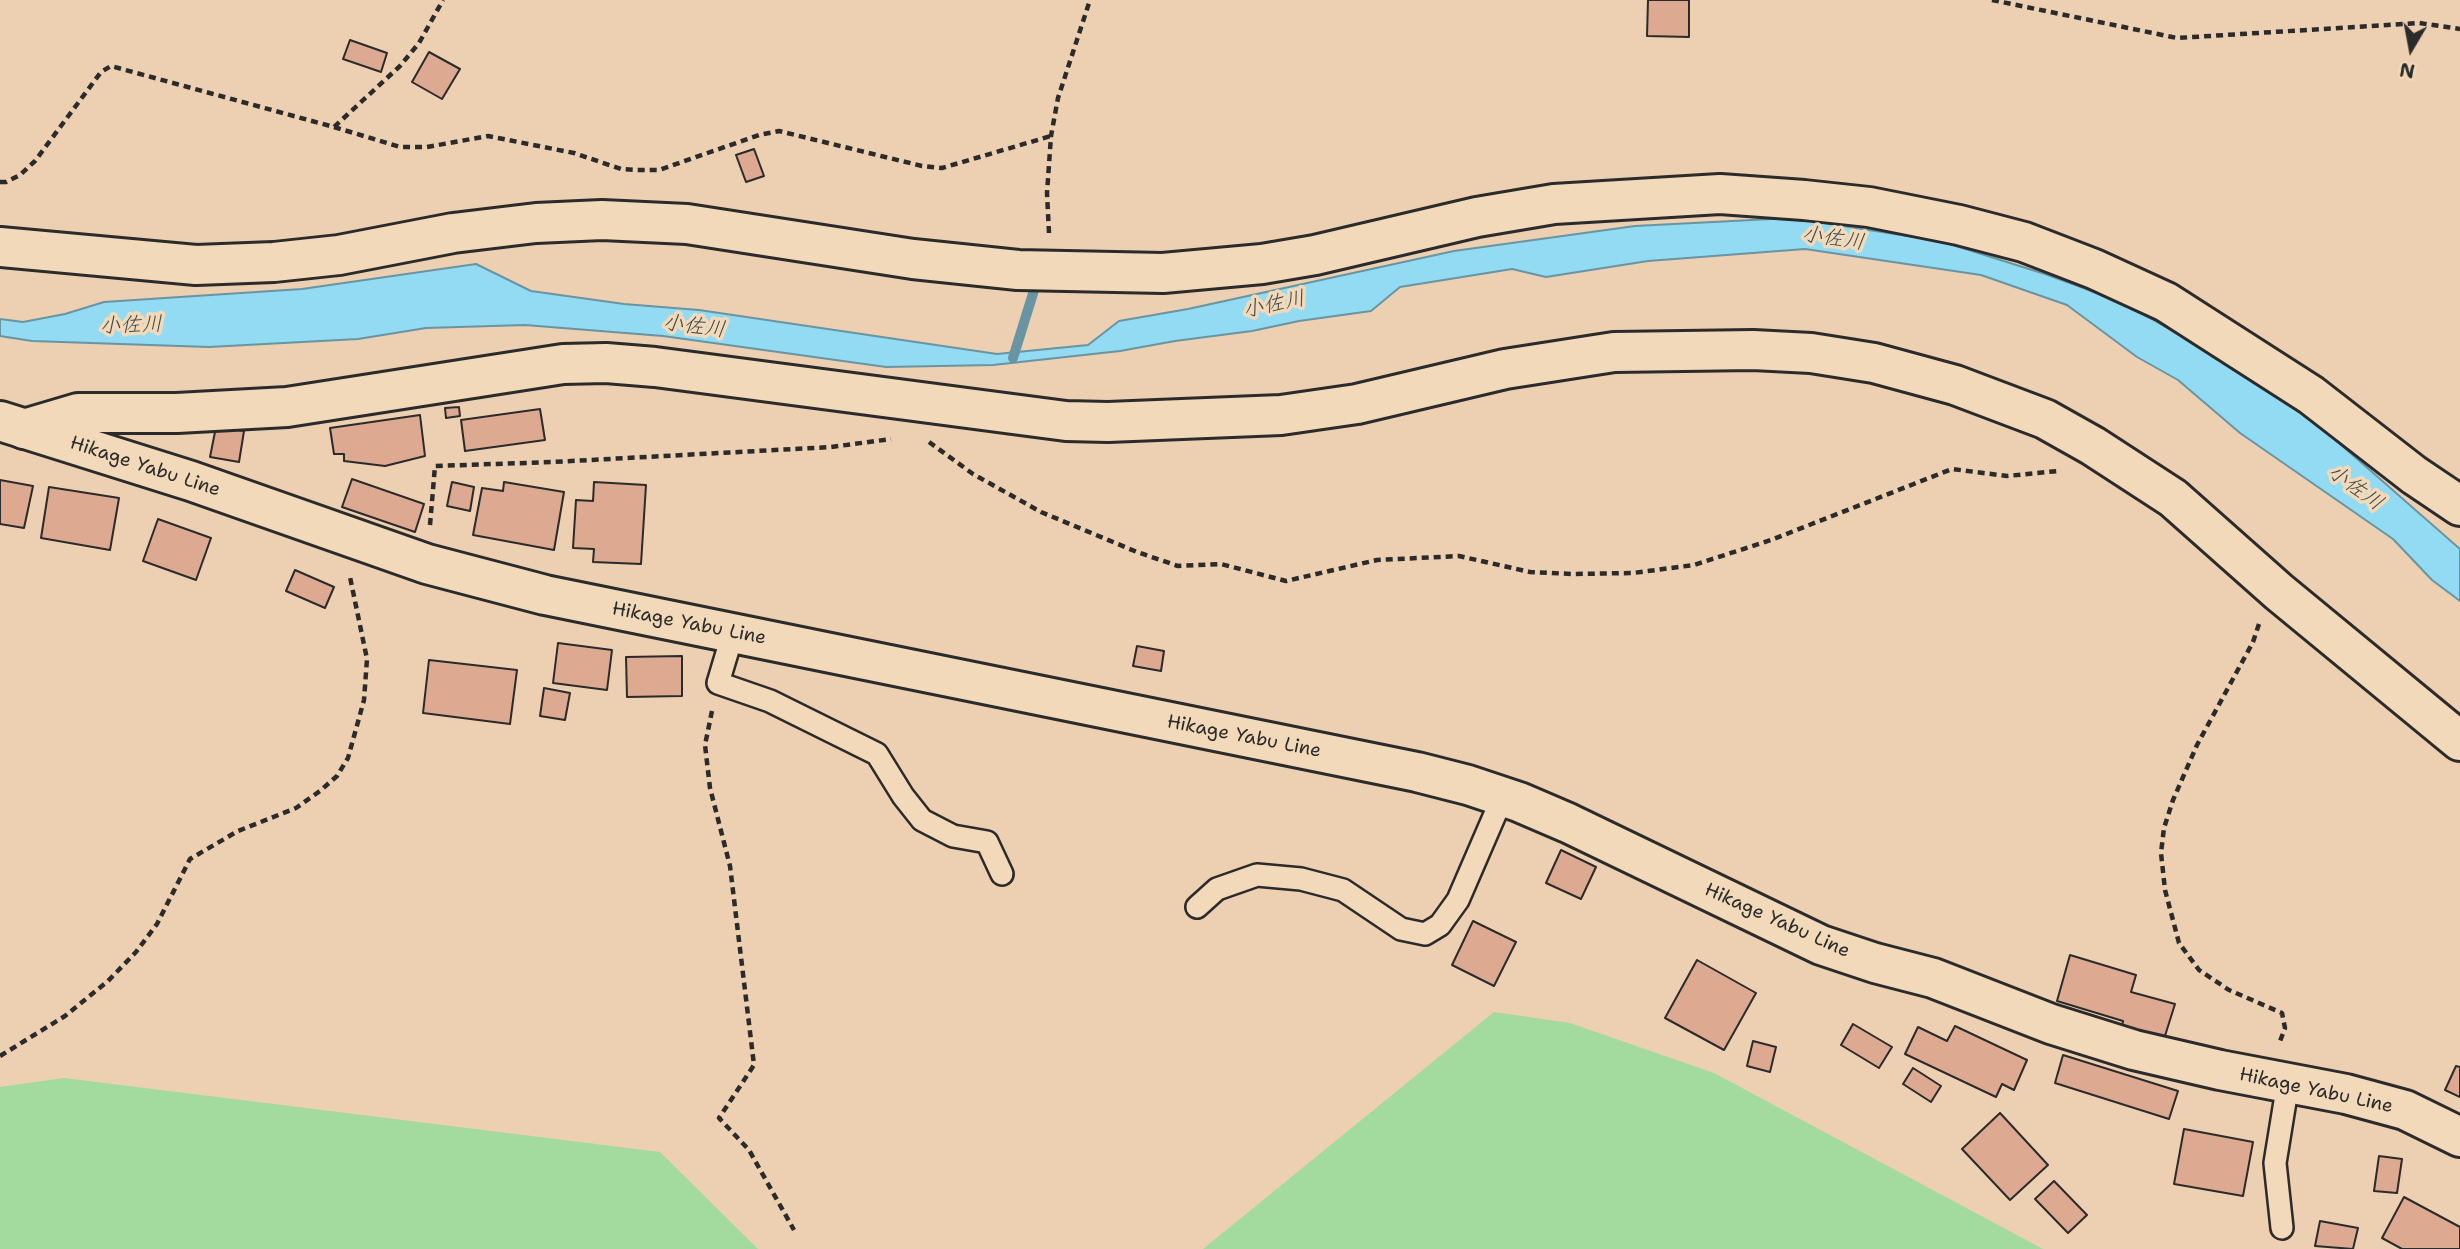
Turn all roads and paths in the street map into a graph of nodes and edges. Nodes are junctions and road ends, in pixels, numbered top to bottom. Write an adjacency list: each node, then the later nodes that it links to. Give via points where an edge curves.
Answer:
1 (443, 0): 5 (path, via 400,66)
2 (1090, 0): 6 (path, via 1058,98)
3 (1992, 0): 4 (path, via 2177,38 2419,23)
4 (2460, 29)
5 (334, 127): 6 (path, via 400,147 488,136 636,170 659,170 779,131 942,168); 7 (path, via 111,66 101,72 35,161 20,175)
6 (1051, 136): 9 (path, via 1047,193)
7 (0, 182)
8 (0, 247): 9 (street, via 222,264 339,255 536,223 602,220 687,224 913,259)
9 (1050, 269): 14 (street, via 1163,272 1262,264 1504,212 1606,200 1720,194 1869,207 2024,242 2166,302 2311,395)
10 (12, 425): 15 (street, Hikage Yabu Line, via 191,481); 17 (street, via 78,413 287,407 563,364 607,363 1066,421 1108,422 1281,415 1357,404 1505,369 1614,352 1811,353 1874,363 1955,385 2045,419 2173,498)
11 (920, 436): 13 (path, via 973,474 1041,512 1138,552 1178,566 1221,564 1286,581 1377,559 1459,556 1530,572 1572,574 1694,565 1952,469 2007,476)
12 (895, 439): 16 (path, via 831,447 435,466)
13 (2070, 470)
14 (2460, 506)
15 (350, 538): 16 (street, Hikage Yabu Line); 24 (path, via 350,579 367,659 364,700 348,758 337,776 296,808 238,831 190,859 157,924 136,952 65,1016)
16 (427, 564): 18 (street, Hikage Yabu Line, via 545,595)
17 (2279, 592): 20 (street); 25 (path, via 2263,614 2253,642 2197,745 2173,800 2161,853 2179,943 2199,970 2229,990 2282,1013 2285,1028)
18 (733, 633): 19 (lane); 21 (street, Hikage Yabu Line, via 1417,772)
19 (718, 683): 22 (lane, via 770,701 877,754 922,820 953,836 987,842); 28 (path, via 705,745 710,788 730,866 754,1065 719,1118 749,1150)
20 (2460, 741)
21 (1503, 796): 23 (lane, via 1458,900 1440,925 1425,934 1401,929 1343,890 1301,878 1257,875 1217,889); 25 (street, Hikage Yabu Line, via 1821,945 1933,978 2134,1051)
22 (1002, 874)
23 (1197, 907)
24 (0, 1056)
25 (2273, 1080): 26 (street, Hikage Yabu Line, via 2406,1110); 27 (lane)
26 (2460, 1137)
27 (2281, 1228)
28 (794, 1230)

